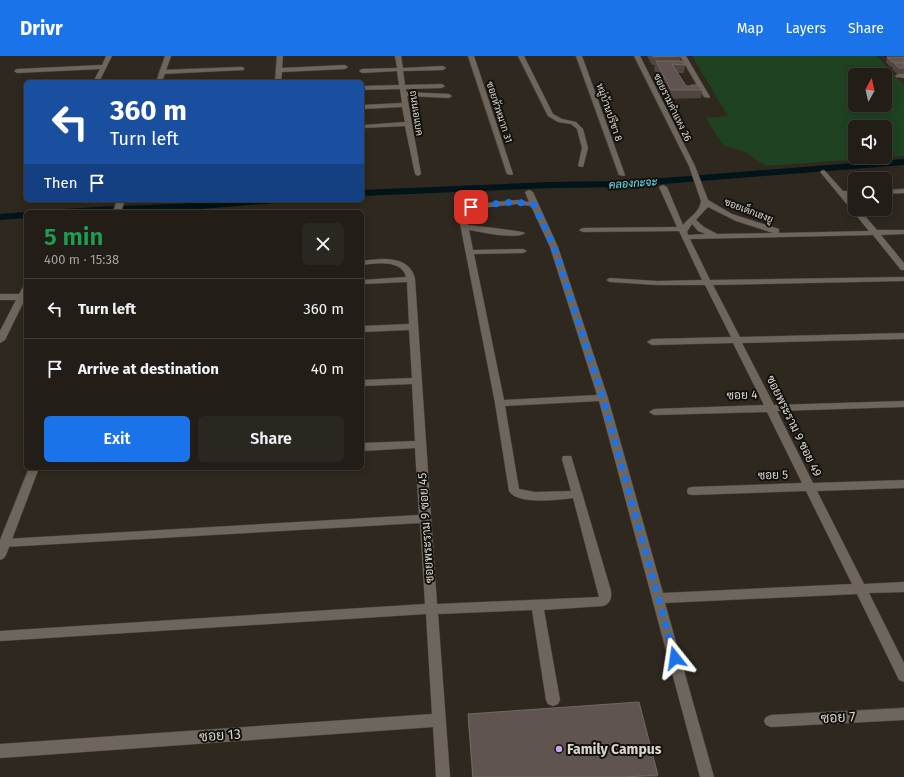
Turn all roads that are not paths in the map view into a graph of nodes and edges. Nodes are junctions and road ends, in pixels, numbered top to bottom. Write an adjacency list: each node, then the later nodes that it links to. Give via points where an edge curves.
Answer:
1 (109, 56): 10 (street)
2 (168, 56): 18 (street)
3 (280, 56): 14 (street)
4 (398, 56): 15 (street, ถนนเอแบค)
5 (471, 56): 35 (street, ซอยหัวหมาก 31)
6 (521, 56): 32 (street, via 550,115 559,121 578,124 580,127 585,147)
7 (578, 56): 36 (street, หมู่บ้านปรีชา 8)
8 (637, 56): 44 (street, ซอยรามคำแหง 26, via 692,166)
9 (683, 56): 27 (street)
10 (104, 67): 16 (street); 19 (street)
11 (345, 67): 14 (street)
12 (443, 68): 15 (street)
13 (242, 69): 18 (street)
14 (279, 70): 21 (street)
15 (401, 70): 17 (street); 23 (street, ถนนเอแบค)
16 (17, 71)
17 (362, 71)
18 (162, 72): 20 (street)
19 (97, 80)
20 (160, 80)
21 (278, 80)
22 (442, 86): 23 (street)
23 (403, 87): 24 (street); 25 (street, ถนนเอแบค)
24 (364, 88)
25 (404, 94): 26 (street); 28 (street, ถนนเอแบค)
26 (449, 96)
27 (707, 98)
28 (405, 105): 29 (street); 30 (street, ถนนเอแบค)
29 (364, 107)
30 (408, 124): 31 (street); 34 (street, ถนนเอแบค)
31 (364, 127)
32 (582, 166)
33 (823, 172): 41 (street)
34 (418, 174)
35 (510, 174)
36 (622, 175)
37 (662, 187): 56 (street, ซอยพระราม 9 ซอย 49)
38 (904, 191): 40 (street)
39 (529, 192): 46 (street)
40 (892, 192)
41 (842, 193): 42 (street); 45 (street)
42 (848, 193)
43 (459, 195): 47 (street)
44 (705, 200): 49 (street, ซอยเต็กเฮงยู); 50 (street, ซอยเต็กเฮงยู, via 703,210)
45 (848, 200)
46 (534, 205): 47 (street, via 517,202); 78 (street, via 554,247)
47 (461, 208): 51 (street)
48 (861, 216): 53 (street)
49 (736, 218): 57 (street, ซอยเต็กเฮงยู); 58 (street, via 740,227 736,233)
50 (691, 219): 56 (street, ซอยเต็กเฮงยู); 58 (street, via 701,229)
51 (465, 227): 55 (street); 60 (street)
52 (584, 230): 56 (street)
53 (874, 232): 54 (street); 57 (street); 62 (street)
54 (904, 232)
55 (521, 233)
56 (683, 233): 58 (street); 67 (street, ซอยพระราม 9 ซอย 49)
57 (788, 234): 58 (street)
58 (726, 236)
59 (523, 251): 60 (street)
60 (470, 252): 79 (street)
61 (364, 263): 63 (street, via 377,261 399,264 406,267)
62 (904, 268)
63 (411, 279): 66 (street); 70 (street, ซอยพระราม 9 ซอย 45)
64 (904, 279): 67 (street)
65 (610, 280): 67 (street)
66 (364, 282)
67 (709, 282): 74 (street, ซอยพระราม 9 ซอย 49)
68 (24, 293): 69 (street); 73 (street)
69 (0, 297)
70 (413, 327): 71 (street); 76 (street, ซอยพระราม 9 ซอย 45)
71 (364, 329)
72 (904, 336): 74 (street)
73 (1, 337)
74 (738, 340): 75 (street); 81 (street, ซอยพระราม 9 ซอย 49)
75 (652, 342)
76 (417, 381): 77 (street); 83 (street, ซอยพระราม 9 ซอย 45)
77 (364, 383)
78 (603, 398): 79 (street); 96 (street)
79 (500, 403): 90 (street, via 514,491 528,496)
80 (904, 404): 81 (street, ซอย 4)
81 (770, 407): 82 (street, ซอย 4); 88 (street, ซอยพระราม 9 ซอย 49)
82 (654, 412)
83 (420, 444): 84 (street); 91 (street, ซอยพระราม 9 ซอย 45)
84 (364, 447)
85 (567, 459): 90 (street)
86 (33, 470): 92 (street)
87 (904, 484): 88 (street, ซอย 5)
88 (809, 487): 89 (street, ซอย 5); 95 (street, ซอยพระราม 9 ซอย 49)
89 (692, 491)
90 (578, 494): 97 (street, via 606,597 603,601 590,603)
91 (425, 519): 92 (street); 98 (street, ซอยพระราม 9 ซอย 45)
92 (5, 543): 93 (street)
93 (0, 555)
94 (904, 587): 95 (street)
95 (860, 588): 96 (street); 100 (street, ซอยพระราม 9 ซอย 49)
96 (658, 598): 107 (street)
97 (537, 604): 98 (street); 101 (street)
98 (431, 609): 99 (street); 103 (street, ซอยพระราม 9 ซอย 45)
99 (0, 636)
100 (904, 676)
101 (553, 700)
102 (904, 714): 104 (street, ซอย 7)
103 (439, 720): 105 (street, ซอย 13); 106 (street, ซอยพระราม 9 ซอย 45)
104 (772, 721)
105 (0, 751)
106 (443, 777)
107 (707, 777)

